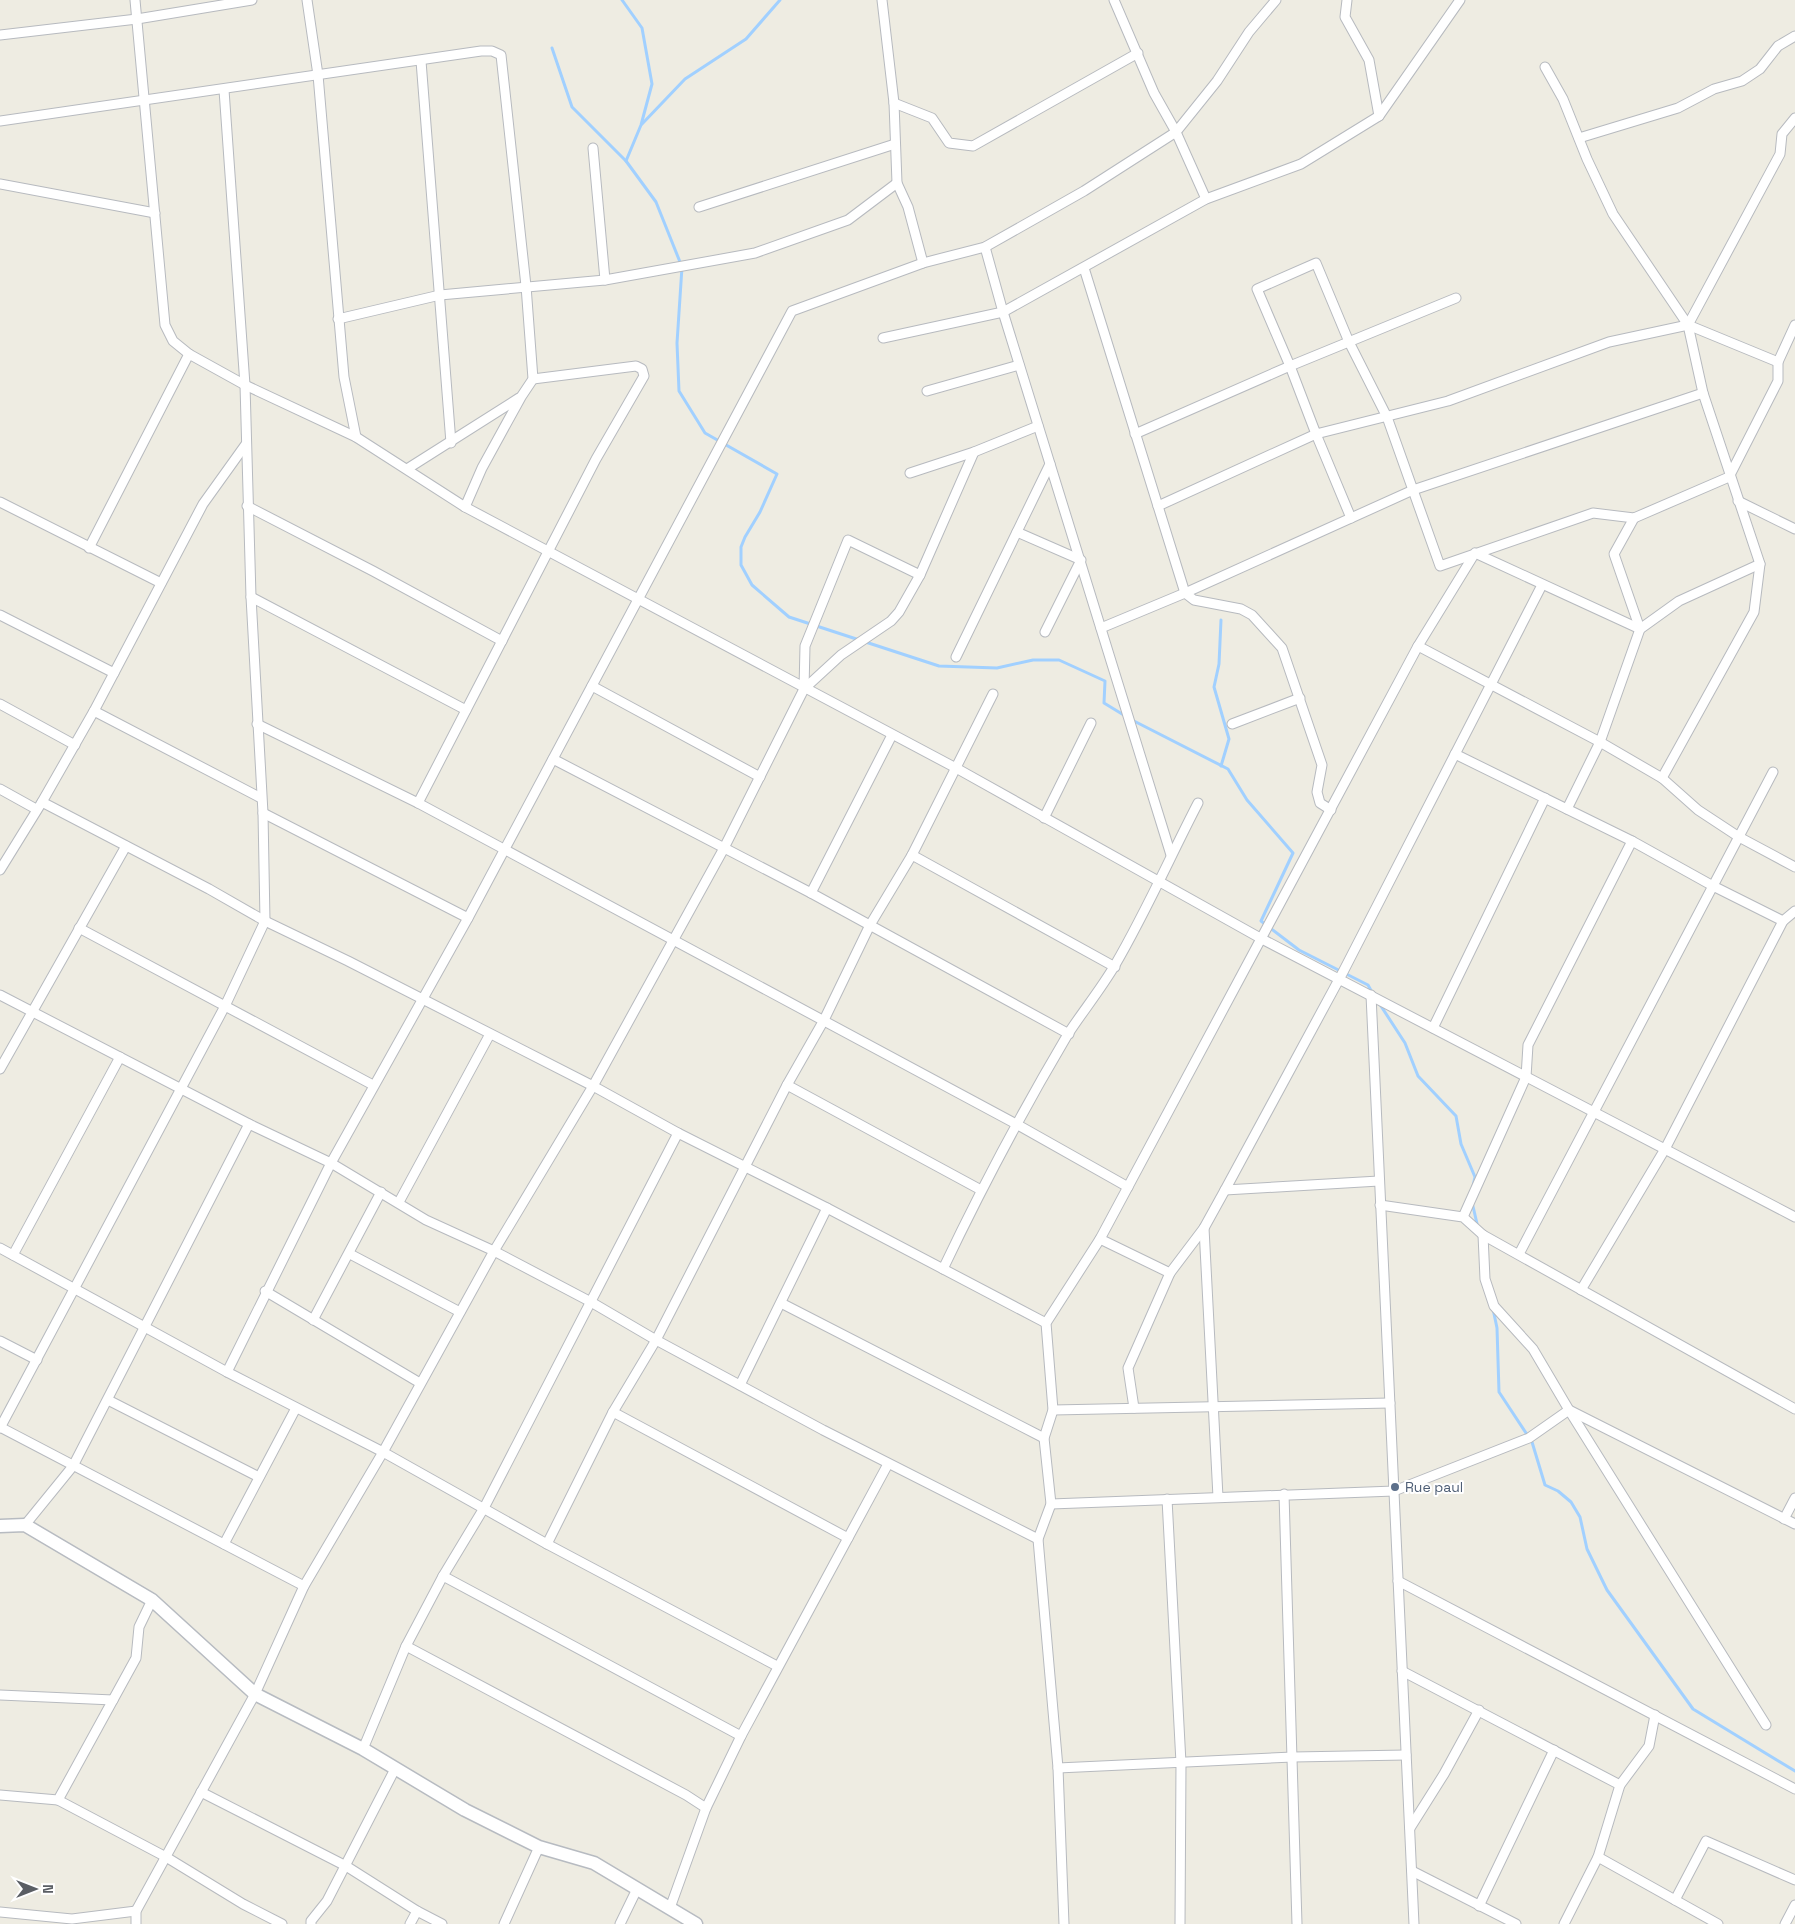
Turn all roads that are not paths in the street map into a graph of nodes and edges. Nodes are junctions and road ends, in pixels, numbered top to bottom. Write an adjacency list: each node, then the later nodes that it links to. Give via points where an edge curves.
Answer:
1 (136, 0): 9 (street)
2 (252, 0): 9 (street)
3 (307, 0): 15 (street)
4 (882, 0): 18 (street)
5 (1114, 0): 12 (street)
6 (1276, 0): 22 (street)
7 (1347, 0): 19 (street, via 1346,17 1369,60)
8 (1460, 0): 19 (street)
9 (137, 19): 10 (street); 17 (street)
10 (0, 35)
11 (1795, 36): 23 (street, via 1778,46 1760,69 1742,81 1714,89 1678,108)
12 (1138, 53): 18 (street, via 973,146 949,143 932,118); 22 (street, via 1154,93)
13 (421, 61): 15 (street); 35 (street, via 481,51 501,55); 36 (street)
14 (1545, 67): 23 (street, via 1563,99)
15 (318, 75): 16 (street); 39 (street)
16 (224, 90): 17 (street); 49 (street)
17 (144, 102): 21 (street); 30 (street)
18 (894, 103): 24 (street)
19 (1378, 116): 28 (street, via 1301,164)
20 (1795, 118): 40 (street, via 1782,134 1780,154)
21 (0, 121)
22 (1176, 132): 28 (street); 31 (street, via 1084,191)
23 (1578, 138): 40 (street, via 1614,214)
24 (895, 144): 26 (street); 29 (street)
25 (593, 148): 34 (street)
26 (897, 183): 32 (street, via 908,207); 34 (street, via 848,220 755,253)
27 (0, 184): 30 (street)
28 (1206, 199): 33 (street)
29 (699, 206)
30 (155, 213): 44 (street, via 165,325 173,341)
31 (985, 247): 32 (street); 38 (street)
32 (923, 263): 85 (street, via 792,311)
33 (1084, 268): 38 (street); 55 (street)
34 (605, 280): 35 (street)
35 (526, 286): 36 (street); 48 (street)
36 (440, 295): 39 (street); 58 (street)
37 (1456, 298): 43 (street)
38 (1003, 312): 42 (street); 46 (street)
39 (338, 319): 57 (street, via 344,377)
40 (1688, 325): 45 (street); 51 (street); 53 (street, via 1609,342 1448,401)
41 (1795, 325): 45 (street)
42 (883, 338)
43 (1349, 342): 47 (street); 47 (street, via 1316,263 1257,289); 53 (street)
44 (189, 354): 49 (street); 75 (street)
45 (1778, 362): 64 (street, via 1778,381)
46 (1020, 365): 50 (street); 54 (street)
47 (1290, 366): 55 (street); 56 (street)
48 (533, 379): 52 (street); 76 (street, via 636,366 642,369 644,376)
49 (245, 385): 57 (street); 59 (street)
50 (927, 391)
51 (1703, 393): 64 (street); 65 (street)
52 (521, 397): 58 (street); 70 (street, via 482,468)
53 (1386, 417): 56 (street); 65 (street)
54 (1038, 426): 60 (street); 61 (street)
55 (1135, 434): 69 (street)
56 (1316, 434): 69 (street); 71 (street)
57 (356, 437): 62 (street)
58 (451, 443): 62 (street)
59 (246, 444): 68 (street); 81 (street, via 210,492)
60 (974, 452): 63 (street); 80 (street)
61 (1050, 464): 74 (street); 78 (street)
62 (407, 469): 70 (street)
63 (910, 473)
64 (1729, 477): 66 (street); 72 (street)
65 (1413, 490): 71 (street); 77 (street, via 1440,566)
66 (1738, 501): 73 (street); 79 (street)
67 (0, 502): 75 (street)
68 (247, 506): 84 (street); 90 (street)
69 (1158, 506): 83 (street)
70 (465, 507): 76 (street)
71 (1351, 518): 83 (street)
72 (1634, 518): 77 (street, via 1592,513); 88 (street, via 1614,554)
73 (1795, 529)
74 (1017, 532): 78 (street); 92 (street)
75 (89, 548): 81 (street)
76 (549, 550): 85 (street); 90 (street)
77 (1475, 553): 82 (street); 91 (street)
78 (1081, 560): 87 (street); 89 (street)
79 (1760, 564): 88 (street, via 1679,601); 113 (street, via 1754,612)
80 (920, 574): 96 (street, via 891,622 841,655); 96 (street, via 848,540 805,646)
81 (161, 583): 93 (street)
82 (1542, 585): 88 (street); 95 (street)
83 (1185, 593): 87 (street); 98 (street, via 1194,600 1225,604 1252,616 1282,648)
84 (251, 598): 100 (street); 103 (street)
85 (639, 599): 94 (street); 96 (street)
86 (0, 614): 93 (street)
87 (1101, 628): 130 (street)
88 (1640, 629): 106 (street)
89 (1045, 632)
90 (502, 641): 100 (street)
91 (1418, 646): 95 (street); 121 (street)
92 (956, 657)
93 (114, 672): 101 (street)
94 (592, 686): 109 (street); 112 (street)
95 (1491, 686): 106 (street); 108 (street)
96 (804, 689): 105 (street); 112 (street)
97 (992, 694): 110 (street)
98 (1300, 698): 104 (street); 121 (street, via 1322,765 1316,792 1320,803)
99 (0, 704): 107 (street)
100 (466, 710): 117 (street)
101 (94, 711): 107 (street); 115 (street)
102 (1091, 723): 123 (street)
103 (257, 724): 115 (street); 117 (street)
104 (1232, 724)
105 (892, 735): 110 (street); 135 (street)
106 (1600, 742): 113 (street); 120 (street)
107 (75, 744): 119 (street)
108 (1455, 754): 116 (street); 145 (street)
109 (553, 759): 127 (street); 128 (street)
110 (956, 768): 123 (street); 129 (street)
111 (1773, 772): 124 (street)
112 (760, 776): 128 (street)
113 (1662, 778): 124 (street, via 1698,810)
114 (0, 790): 119 (street)
115 (262, 798): 122 (street)
116 (1545, 798): 120 (street); 152 (street)
117 (418, 803): 127 (street)
118 (1198, 803): 130 (street)
119 (39, 806): 126 (street); 132 (street)
120 (1567, 809): 125 (street)
121 (1331, 810): 142 (street)
122 (263, 814): 137 (street); 138 (street)
123 (1044, 818): 133 (street)
124 (1739, 837): 131 (street); 134 (street)
125 (1632, 841): 134 (street); 157 (street, via 1528,1045)
126 (126, 846): 138 (street); 141 (street)
127 (505, 850): 137 (street); 143 (street)
128 (723, 850): 135 (street); 143 (street)
129 (912, 855): 140 (street); 144 (street)
130 (1171, 855): 133 (street)
131 (1795, 868)
132 (0, 870)
133 (1160, 883): 142 (street); 144 (street)
134 (1713, 886): 139 (street); 162 (street)
135 (811, 894): 140 (street)
136 (1795, 911): 139 (street)
137 (468, 918): 148 (street)
138 (264, 921): 148 (street); 149 (street)
139 (1783, 921): 166 (street)
140 (870, 925): 151 (street); 154 (street)
141 (80, 928): 149 (street); 150 (street)
142 (1262, 938): 145 (street); 170 (street)
143 (673, 940): 151 (street); 160 (street)
144 (1115, 966): 154 (street)
145 (1339, 979): 147 (street); 172 (street)
146 (0, 995): 150 (street)
147 (1370, 996): 152 (street); 169 (street)
148 (422, 999): 153 (street); 158 (street)
149 (225, 1006): 158 (street); 161 (street)
150 (31, 1012): 155 (street); 156 (street)
151 (824, 1020): 159 (street); 164 (street)
152 (1433, 1028): 157 (street)
153 (490, 1034): 160 (street); 174 (street)
154 (1069, 1034): 164 (street)
155 (120, 1057): 161 (street); 186 (street)
156 (0, 1069)
157 (1526, 1077): 162 (street); 177 (street)
158 (373, 1085): 167 (street)
159 (787, 1085): 168 (street); 171 (street)
160 (594, 1086): 165 (street); 183 (street)
161 (182, 1089): 163 (street); 189 (street)
162 (1594, 1112): 166 (street); 185 (street)
163 (249, 1124): 167 (street); 197 (street)
164 (1018, 1124): 170 (street); 171 (street)
165 (678, 1133): 168 (street); 192 (street)
166 (1665, 1149): 178 (street); 190 (street)
167 (331, 1164): 173 (street); 191 (street)
168 (746, 1168): 176 (street); 198 (street)
169 (1379, 1181): 172 (street); 175 (street)
170 (1128, 1187): 181 (street)
171 (981, 1190): 187 (street)
172 (1225, 1190): 179 (street)
173 (381, 1192): 174 (street); 184 (street)
174 (399, 1202): 183 (street, via 426,1220)
175 (1380, 1205): 177 (street); 205 (street)
176 (827, 1208): 187 (street); 193 (street)
177 (1463, 1217): 180 (street)
178 (1795, 1217)
179 (1204, 1228): 188 (street); 206 (street)
180 (1482, 1235): 185 (street); 211 (street, via 1485,1279 1494,1306 1534,1349)
181 (1100, 1239): 188 (street); 196 (street)
182 (0, 1248): 186 (street)
183 (494, 1251): 192 (street); 194 (street)
184 (350, 1254): 194 (street); 195 (street)
185 (1519, 1254): 190 (street)
186 (13, 1255): 189 (street)
187 (943, 1269): 196 (street)
188 (1170, 1273): 208 (street, via 1128,1368)
189 (74, 1288): 197 (street); 200 (street)
190 (1581, 1290): 209 (street)
191 (265, 1291): 195 (street); 201 (street)
192 (591, 1302): 198 (street); 225 (street)
193 (781, 1303): 203 (street); 214 (street)
194 (460, 1312): 202 (street)
195 (313, 1320): 202 (street)
196 (1046, 1323): 210 (street)
197 (144, 1326): 201 (street); 204 (street)
198 (656, 1340): 203 (street); 212 (street)
199 (0, 1341): 200 (street)
200 (37, 1360): 213 (street)
201 (227, 1372): 207 (street)
202 (420, 1383): 215 (street)
203 (740, 1385): 216 (street)
204 (108, 1400): 217 (street); 218 (street)
205 (1390, 1403): 206 (street); 219 (street)
206 (1213, 1407): 208 (street); 221 (street)
207 (296, 1408): 215 (street); 218 (street)
208 (1134, 1408): 210 (street)
209 (1795, 1409)
210 (1053, 1410): 214 (street)
211 (1569, 1410): 219 (street, via 1529,1438); 226 (street); 246 (street)
212 (613, 1412): 230 (street); 233 (street)
213 (0, 1428): 217 (street)
214 (1044, 1438): 224 (street)
215 (383, 1452): 225 (street); 236 (street)
216 (888, 1464): 230 (street); 231 (street)
217 (72, 1466): 228 (street); 232 (street)
218 (259, 1477): 232 (street)
219 (1394, 1491): 220 (street); 235 (street)
220 (1284, 1494): 221 (street); 251 (street)
221 (1218, 1497): 223 (street)
222 (1795, 1498): 226 (street)
223 (1167, 1499): 224 (street); 252 (street)
224 (1051, 1504): 231 (street)
225 (484, 1508): 233 (street); 234 (street)
226 (1784, 1518): 227 (street)
227 (1795, 1524)
228 (25, 1525): 229 (street); 237 (street)
229 (0, 1526)
230 (848, 1538): 239 (street)
231 (1038, 1539): 253 (street)
232 (224, 1544): 236 (street)
233 (547, 1544): 239 (street)
234 (443, 1576): 238 (street); 247 (street)
235 (1398, 1581): 240 (street); 245 (street)
236 (304, 1586): 241 (street)
237 (152, 1600): 241 (street); 243 (street, via 139,1627 136,1658)
238 (406, 1646): 248 (street); 260 (street, via 678,1790)
239 (777, 1666): 247 (street)
240 (1402, 1671): 244 (street); 250 (street)
241 (254, 1694): 248 (street); 257 (street)
242 (0, 1696): 243 (street)
243 (113, 1700): 259 (street)
244 (1479, 1710): 249 (street); 261 (street)
245 (1655, 1715): 255 (street, via 1649,1746); 256 (street)
246 (1766, 1725)
247 (741, 1736): 260 (street)
248 (363, 1749): 254 (street)
249 (1554, 1750): 255 (street); 271 (street)
250 (1406, 1755): 251 (street); 261 (street)
251 (1293, 1757): 252 (street); 286 (street)
252 (1180, 1763): 253 (street); 285 (street)
253 (1058, 1768): 284 (street)
254 (395, 1769): 262 (street, via 465,1810); 265 (street)
255 (1620, 1785): 264 (street)
256 (1795, 1790)
257 (201, 1792): 263 (street); 265 (street)
258 (0, 1795): 259 (street)
259 (58, 1800): 263 (street)
260 (706, 1808): 272 (street)
261 (1410, 1828): 266 (street)
262 (539, 1847): 268 (street, via 594,1863); 281 (street)
263 (166, 1857): 273 (street); 277 (street)
264 (1598, 1857): 269 (street); 289 (street)
265 (346, 1866): 275 (street); 278 (street)
266 (1412, 1871): 271 (street); 287 (street)
267 (1795, 1880): 269 (street, via 1706,1841)
268 (637, 1889): 272 (street); 282 (street)
269 (1675, 1900): 290 (street)
270 (1795, 1905): 291 (street)
271 (1479, 1906): 288 (street)
272 (670, 1908): 283 (street)
273 (136, 1911): 274 (street, via 72,1919); 276 (street)
274 (0, 1912)
275 (417, 1912): 279 (street); 280 (street)
276 (136, 1924)
277 (282, 1924)
278 (311, 1924)
279 (410, 1924)
280 (442, 1924)
281 (504, 1924)
282 (620, 1924)
283 (696, 1924)
284 (1064, 1924)
285 (1180, 1924)
286 (1297, 1924)
287 (1414, 1924)
288 (1516, 1924)
289 (1564, 1924)
290 (1718, 1924)
291 (1785, 1924)

